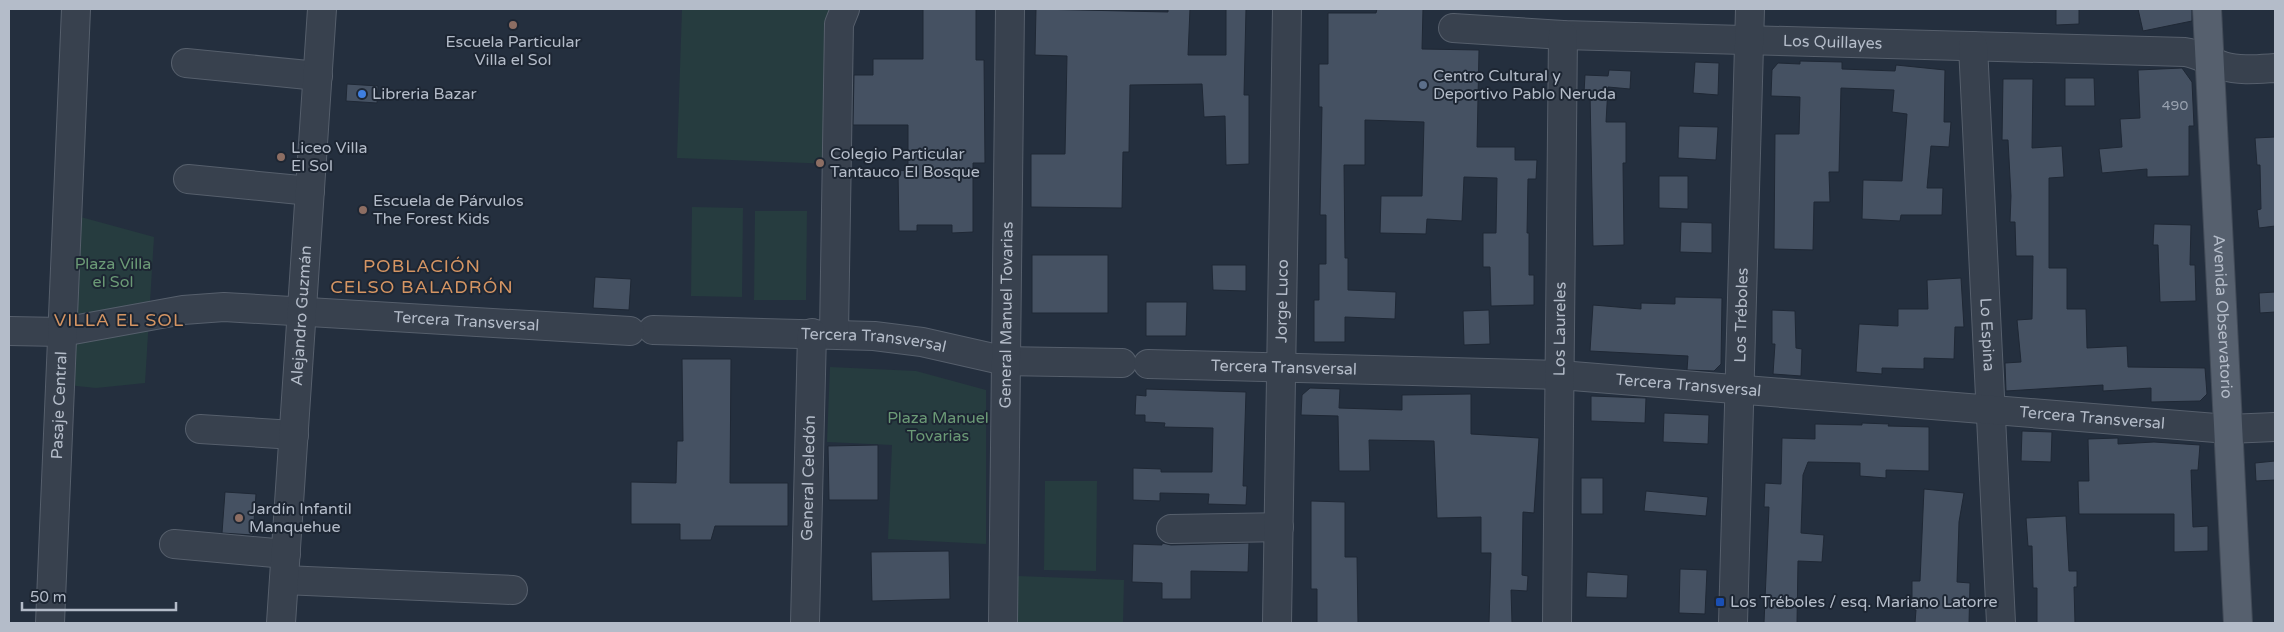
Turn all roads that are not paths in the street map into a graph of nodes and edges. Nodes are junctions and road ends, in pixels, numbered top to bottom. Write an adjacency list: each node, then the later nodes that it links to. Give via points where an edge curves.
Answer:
1 (76, 9): 20 (street, Pasaje Central)
2 (322, 9): 15 (street, Alejandro Guzmán)
3 (845, 9): 21 (street, General Celedón, via 839,24)
4 (1010, 9): 22 (street, General Manuel Tovarias)
5 (1287, 9): 23 (street, Jorge Luco)
6 (1750, 9): 10 (street, Los Tréboles)
7 (2207, 9): 12 (main road, Avenida Observatorio)
8 (1453, 28): 9 (street, Los Quillayes)
9 (1563, 36): 10 (street, Los Quillayes); 24 (street, Los Laureles)
10 (1749, 41): 11 (street, Los Quillayes); 25 (street, Los Tréboles)
11 (1973, 46): 12 (street, Los Quillayes, via 2185,52); 26 (street, Lo Espina)
12 (2210, 60): 14 (street, Los Quillayes, via 2232,68); 29 (main road, Avenida Observatorio)
13 (186, 63): 15 (street)
14 (2275, 68)
15 (318, 76): 17 (street, Alejandro Guzmán)
16 (188, 179): 17 (street)
17 (310, 191): 18 (street, Alejandro Guzmán)
18 (302, 312): 20 (street, Tercera Transversal, via 203,307); 21 (street, Tercera Transversal, via 642,331); 30 (street, Alejandro Guzmán)
19 (9, 332): 20 (street, Tercera Transversal)
20 (62, 332): 36 (street, Pasaje Central)
21 (823, 334): 22 (street, Tercera Transversal, via 922,342); 38 (street, General Celedón)
22 (1006, 361): 23 (street, Tercera Transversal); 39 (street, General Manuel Tovarias)
23 (1281, 366): 24 (street, Tercera Transversal); 31 (street, Jorge Luco)
24 (1560, 375): 25 (street, Tercera Transversal); 41 (street, Los Laureles)
25 (1739, 388): 26 (street, Tercera Transversal); 42 (street, Los Tréboles)
26 (1991, 409): 29 (street, Tercera Transversal); 43 (street, Lo Espina)
27 (2275, 427): 29 (street, Tercera Transversal)
28 (200, 429): 30 (street)
29 (2228, 429): 44 (main road, Avenida Observatorio)
30 (294, 435): 34 (street, Alejandro Guzmán)
31 (1279, 526): 32 (street); 40 (street, Jorge Luco)
32 (1171, 529)
33 (174, 544): 34 (street)
34 (285, 567): 35 (street); 37 (street, Alejandro Guzmán)
35 (513, 590)
36 (50, 623)
37 (282, 623)
38 (806, 623)
39 (1003, 623)
40 (1277, 623)
41 (1557, 623)
42 (1732, 623)
43 (2001, 623)
44 (2238, 623)

